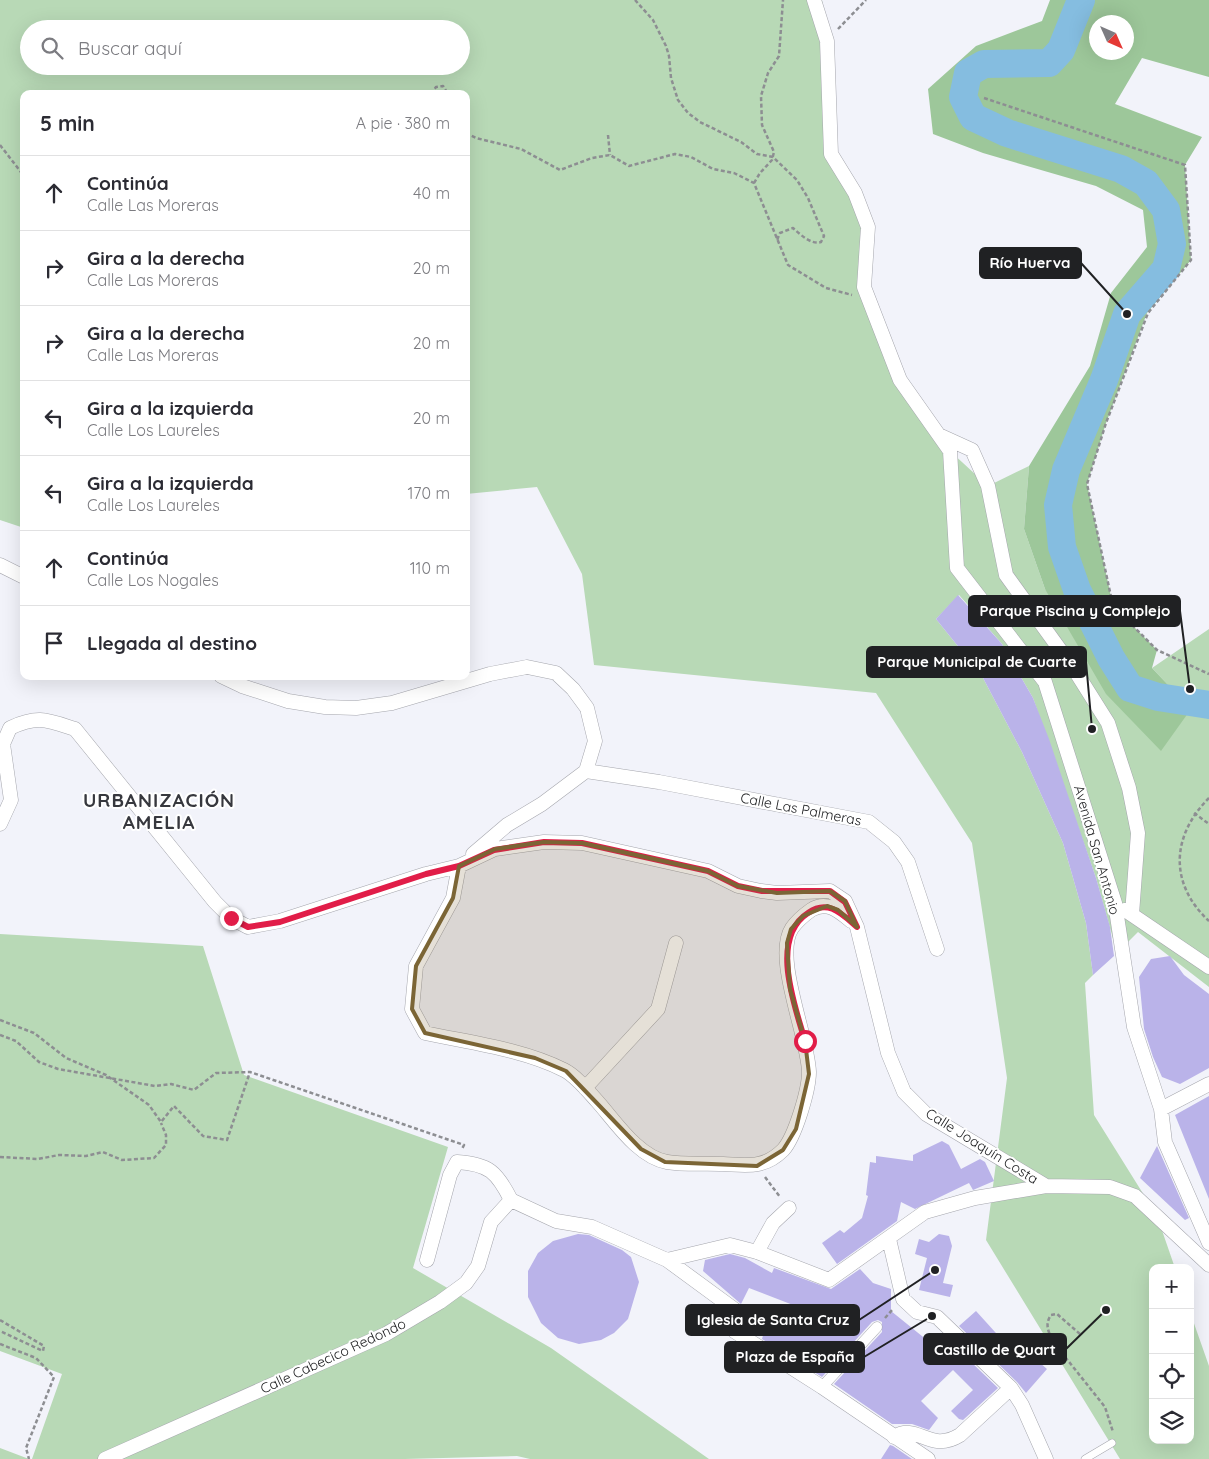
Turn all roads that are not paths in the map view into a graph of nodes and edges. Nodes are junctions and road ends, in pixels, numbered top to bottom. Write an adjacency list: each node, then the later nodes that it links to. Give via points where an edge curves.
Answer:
1 (814, 0): 2 (street, via 827,41 831,154 855,193 868,227 864,287 900,380)
2 (939, 434): 11 (street, Avenida San Antonio, via 950,451 956,568 1045,682); 12 (street, via 972,450 988,486 1006,575 1108,723 1129,788 1138,833)
3 (0, 565): 4 (street)
4 (20, 575)
5 (229, 680): 7 (street, via 288,701 356,708 392,703)
6 (470, 680): 8 (street, via 527,667 556,673 587,708 595,741)
7 (470, 680)
8 (586, 772): 10 (street, via 508,825); 15 (street, Calle Las Palmeras, via 659,782 869,822 894,842 908,862)
9 (0, 824): 10 (street, Calle Joaquín Costa, via 11,800 2,744 10,728 30,719 53,722 75,730 215,902 231,918 248,927 280,922)
10 (459, 866): 13 (street, Calle Joaquín Costa, via 494,850 544,842 582,843 708,871 738,886 762,891 830,891 845,902); 18 (street, via 453,898 416,966 412,1009 426,1033 535,1058 566,1071)
11 (1115, 903): 12 (street); 19 (street, Avenida San Antonio, via 1134,1027)
12 (1132, 914): 16 (street)
13 (857, 927): 18 (street, via 838,910 826,906 816,907 791,929 787,943 790,989 805,1041 809,1074 796,1129 783,1150 757,1166 665,1162 641,1149); 20 (street, Calle Joaquín Costa, via 888,1053 904,1092 926,1114)
14 (676, 943): 18 (street, via 658,1010)
15 (937, 949)
16 (1209, 967)
17 (1209, 1084): 19 (street)
18 (585, 1088)
19 (1161, 1108): 24 (street, Avenida San Antonio, via 1165,1142)
20 (1046, 1186): 23 (street, via 975,1198 925,1212); 28 (street, Calle Joaquín Costa, via 1110,1187 1135,1196)
21 (511, 1200): 26 (street, via 500,1177 476,1163 457,1162 450,1174); 27 (street, via 556,1221 592,1227); 34 (street, Calle Cabecico Redondo, via 491,1222 478,1266 466,1283 440,1302 386,1334)
22 (789, 1208): 25 (street, via 774,1223)
23 (889, 1239): 25 (street, via 829,1280); 31 (street, via 902,1298 917,1312 937,1318)
24 (1209, 1243)
25 (757, 1252): 27 (street, via 730,1245)
26 (427, 1260)
27 (667, 1260): 30 (street, via 742,1315 734,1331)
28 (1209, 1265)
29 (877, 1327): 30 (street)
30 (822, 1387): 32 (street)
31 (1011, 1388): 32 (street, via 951,1441 942,1443 914,1433); 36 (street)
32 (894, 1437): 35 (street)
33 (1112, 1442): 37 (lane)
34 (105, 1459)
35 (928, 1459)
36 (1046, 1459)
37 (1085, 1459)

